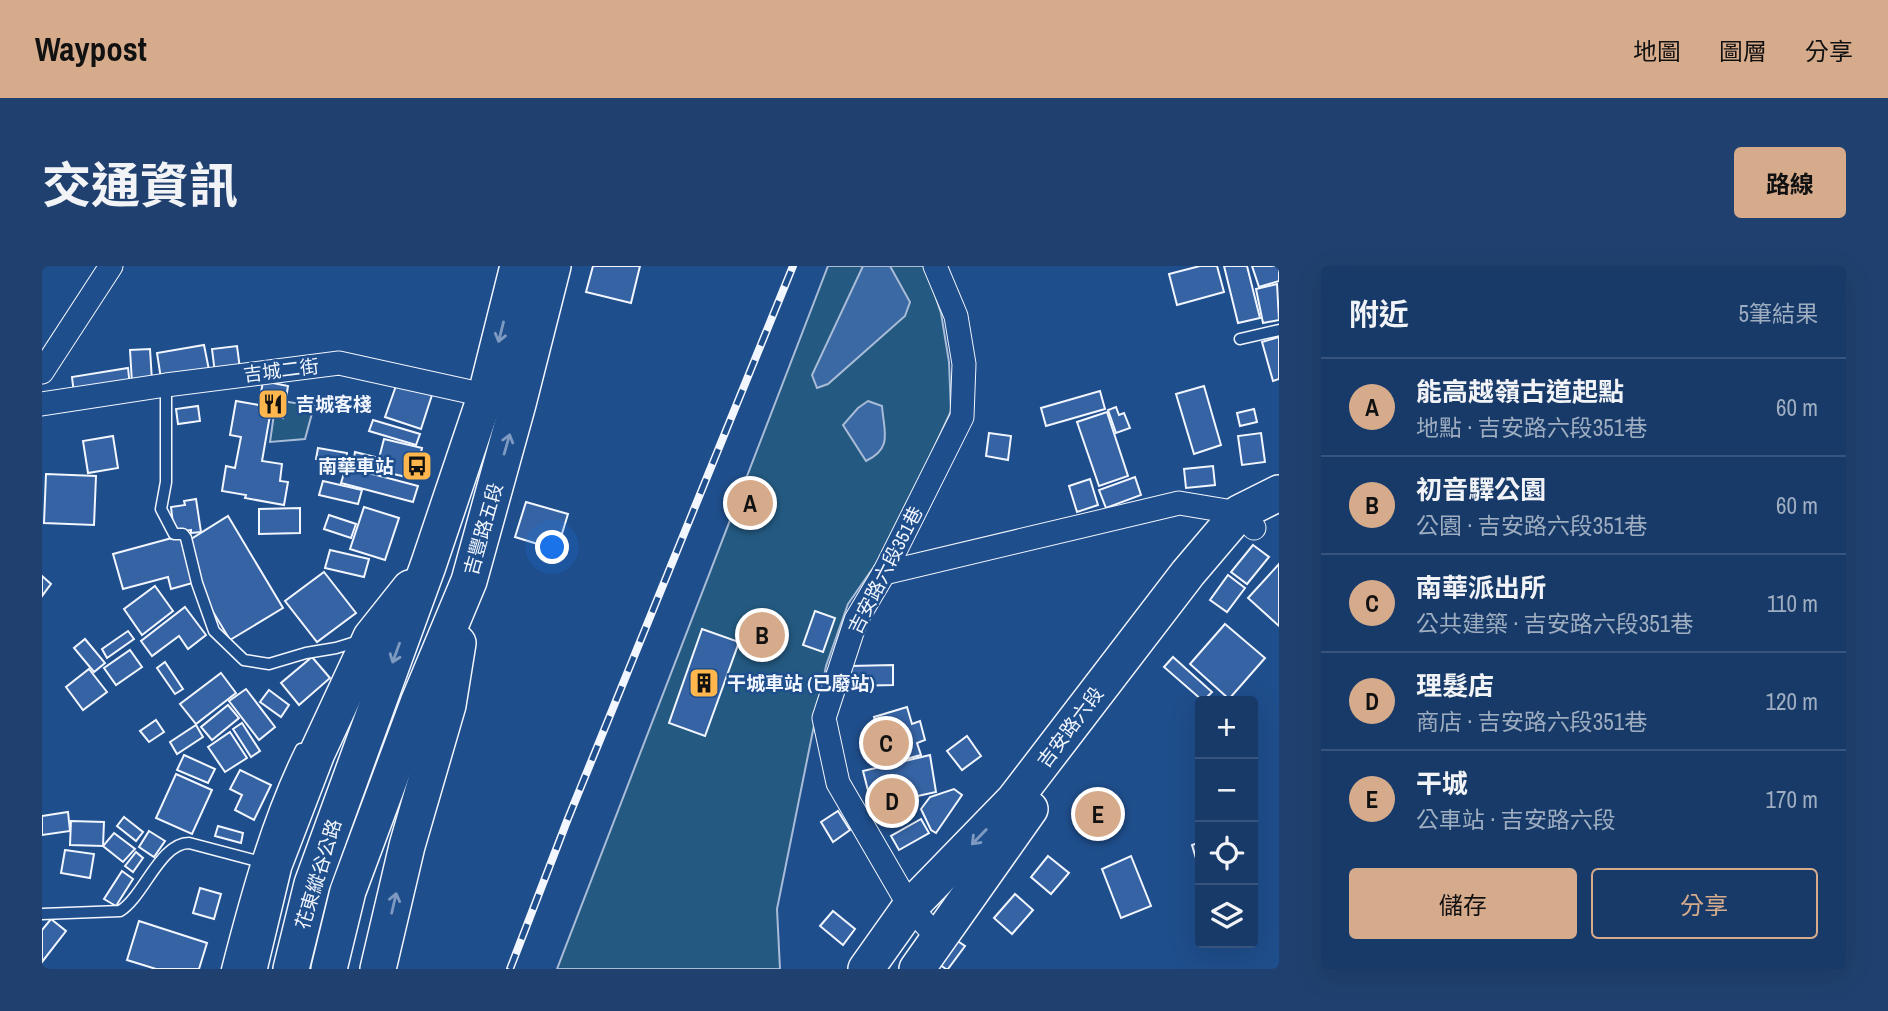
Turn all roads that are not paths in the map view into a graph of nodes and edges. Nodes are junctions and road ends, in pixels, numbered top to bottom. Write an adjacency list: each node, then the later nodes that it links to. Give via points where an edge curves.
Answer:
1 (111, 266): 7 (street)
2 (517, 266): 9 (main road, 吉豐路五段, one-way to 9)
3 (553, 266): 9 (main road, 吉豐路五段)
4 (935, 266): 14 (street, 吉安路六段351巷, via 956,316 964,364 962,417)
5 (1279, 330): 6 (lane)
6 (1240, 339)
7 (42, 372)
8 (166, 385): 9 (street, 吉城二街, via 339,363); 10 (street, 吉城二街); 16 (lane, via 166,482 161,509 174,534 186,538 214,631 244,660 269,664)
9 (502, 399): 13 (main road, 吉豐路五段); 15 (main road, 吉豐路五段, one-way to 9)
10 (42, 404)
11 (1279, 493): 12 (main road, 吉安路六段)
12 (1257, 519): 14 (street, via 1179,503); 22 (main road, 吉安路六段, one-way to 22, via 1180,584 1014,800); 24 (main road, 吉安路六段, via 1202,580)
13 (428, 566): 16 (main road); 19 (main road, 吉豐路五段, one-way to 19)
14 (884, 573): 22 (street, 吉安路六段351巷, via 856,620 824,718 838,783)
15 (469, 581): 20 (main road, 吉豐路五段); 29 (main road, one-way to 15, via 407,846 448,705)
16 (371, 637): 17 (lane); 26 (main road, via 317,753 274,865)
17 (326, 706)
18 (305, 740): 21 (lane)
19 (349, 779): 27 (main road, 花東縱谷公路, via 312,884)
20 (389, 783): 28 (main road, 花東縱谷公路, via 348,891)
21 (257, 861): 23 (lane, via 180,843 170,849 120,911); 25 (lane)
22 (910, 907): 24 (street, 吉安路六段351巷); 30 (main road, 吉安路六段)
23 (42, 914)
24 (938, 938): 31 (main road, 吉安路六段)
25 (227, 969)
26 (249, 969)
27 (291, 969)
28 (329, 969)
29 (379, 969)
30 (866, 969)
31 (917, 969)

